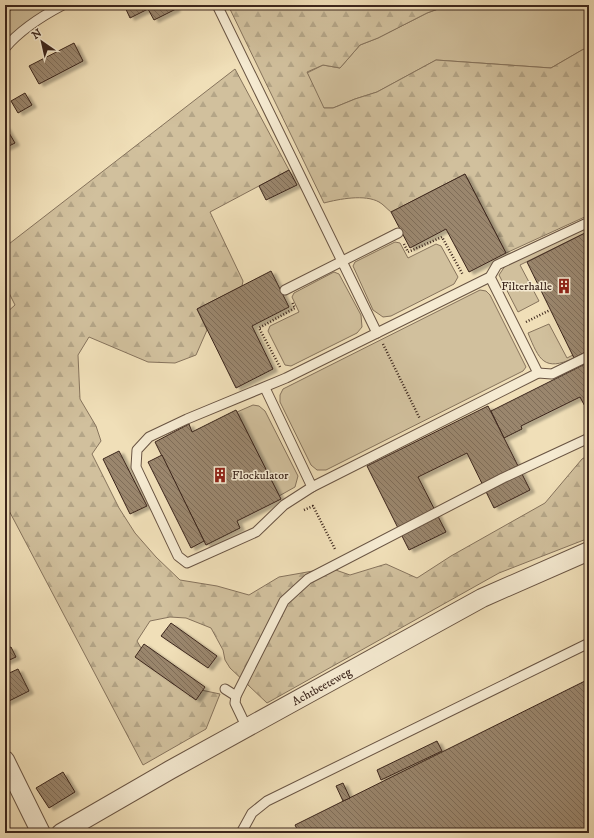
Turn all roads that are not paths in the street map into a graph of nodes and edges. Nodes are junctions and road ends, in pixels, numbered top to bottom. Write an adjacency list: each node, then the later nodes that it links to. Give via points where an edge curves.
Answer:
1 (63, 5): 3 (lane, via 41,17 11,40)
2 (217, 5): 6 (lane)
3 (5, 48)
4 (589, 222): 7 (lane, via 497,265)
5 (398, 233): 6 (lane)
6 (341, 262): 8 (lane); 9 (lane)
7 (490, 277): 9 (lane); 11 (lane)
8 (285, 290)
9 (377, 333): 12 (lane)
10 (589, 356): 11 (lane, via 552,374)
11 (538, 373): 14 (lane)
12 (265, 388): 14 (lane); 14 (lane, via 186,419 149,437 137,450 136,467 178,556 187,563 256,532 284,505)
13 (589, 438): 18 (lane, via 503,478 308,579 284,602)
14 (312, 487)
15 (589, 551): 19 (street, Achtbeeteweg, via 482,598)
16 (589, 643): 23 (lane, via 267,801 252,813)
17 (225, 689): 18 (lane)
18 (236, 696): 19 (lane, via 236,703)
19 (246, 728): 22 (street, Achtbeeteweg)
20 (5, 760): 21 (street)
21 (41, 833)
22 (61, 833)
23 (241, 833)

